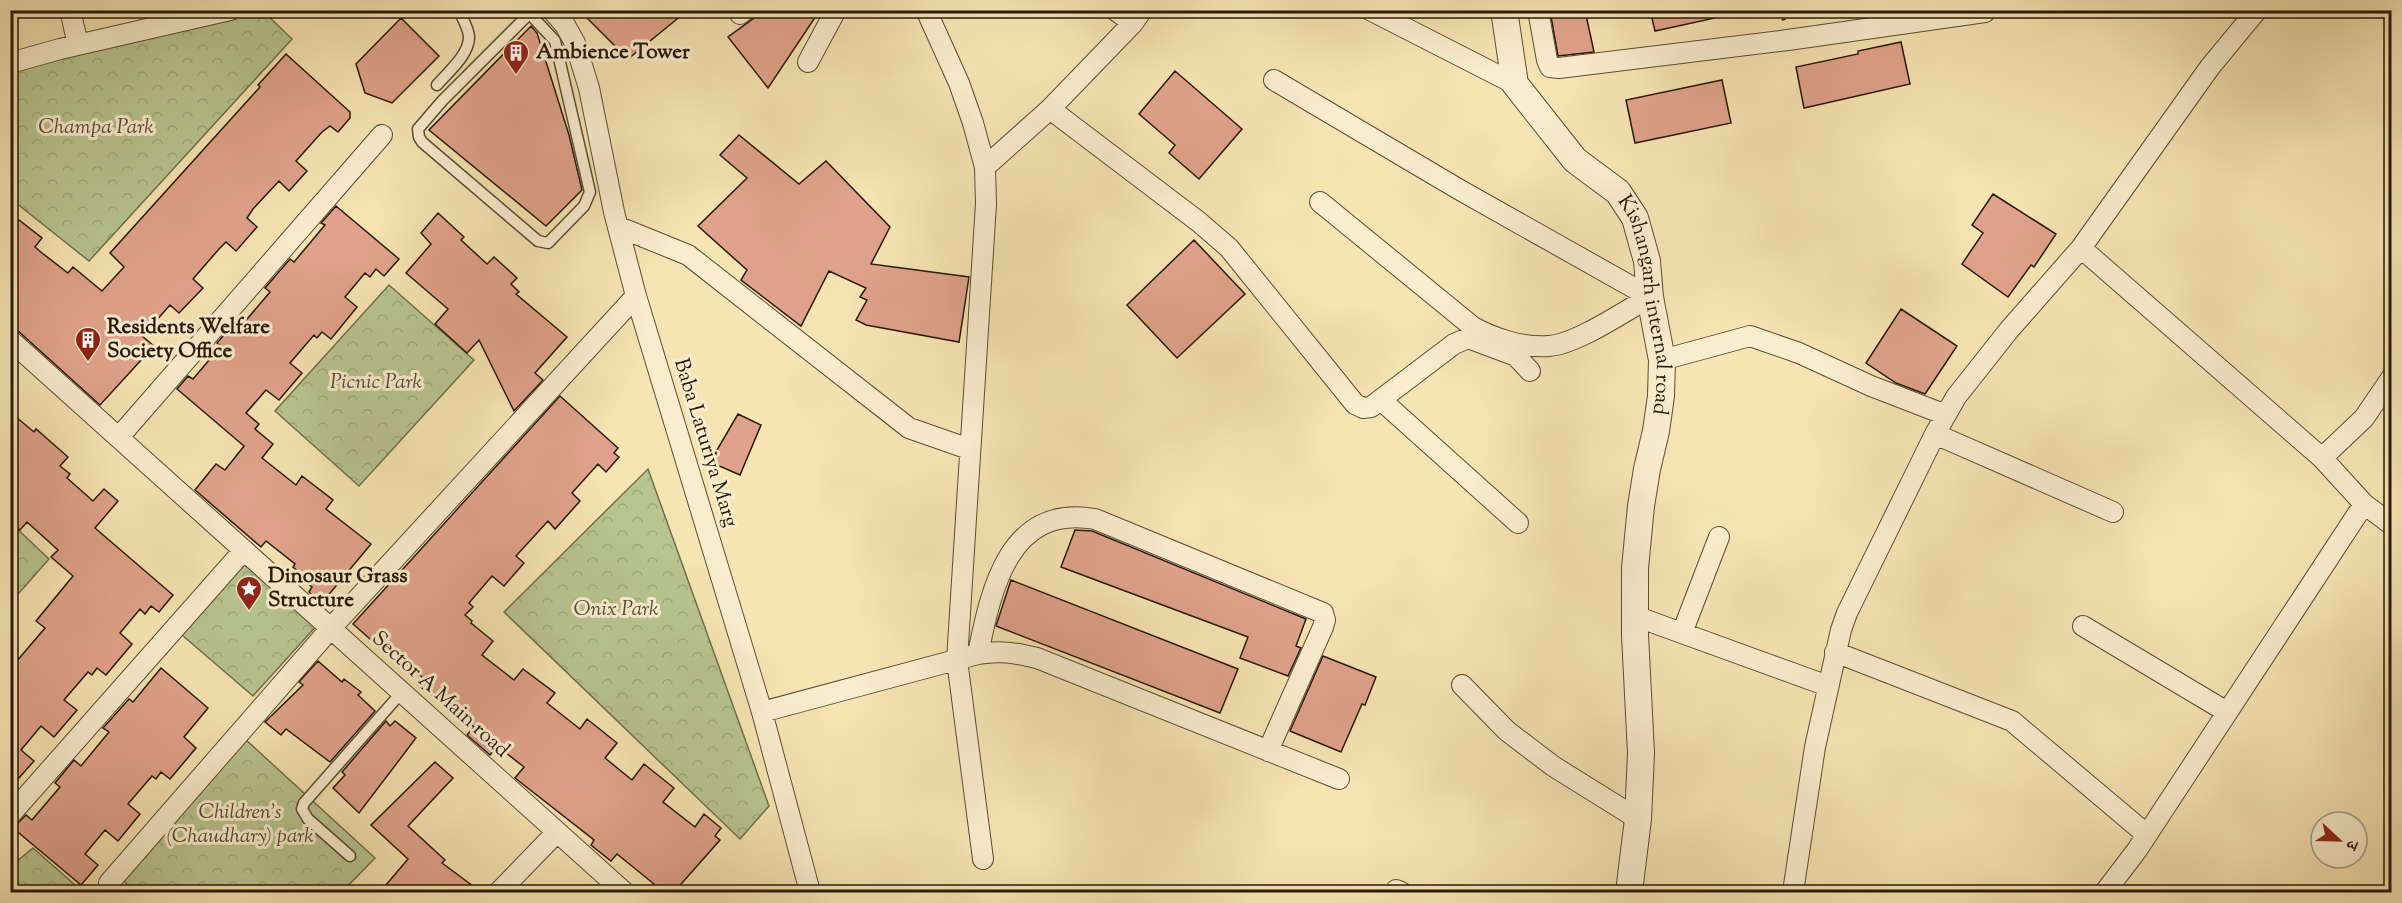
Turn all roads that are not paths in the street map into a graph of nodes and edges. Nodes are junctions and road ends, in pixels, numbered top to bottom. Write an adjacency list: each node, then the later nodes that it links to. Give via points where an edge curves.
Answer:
1 (70, 10): 15 (street)
2 (230, 10): 17 (street)
3 (459, 10): 20 (lane, via 469,40)
4 (552, 10): 24 (street, Baba Laturiya Marg, via 565,25 578,54)
5 (836, 10): 16 (street)
6 (926, 10): 23 (street, via 959,83)
7 (1115, 10): 14 (street)
8 (1370, 10): 19 (street)
9 (1504, 10): 19 (street)
10 (1538, 10): 13 (street, via 1547,60 1555,68)
11 (2257, 10): 28 (street, via 2210,67)
12 (531, 12): 25 (lane, via 555,41); 25 (lane, via 442,101 418,129 419,137 543,243 548,243 584,206)
13 (1985, 12)
14 (1138, 17): 21 (street)
15 (76, 36)
16 (808, 62)
17 (10, 63)
18 (1274, 80): 30 (street)
19 (1515, 84): 30 (street, Kishangarh internal road, via 1575,160 1618,192 1635,218 1647,261)
20 (437, 85)
21 (1050, 109): 23 (street); 35 (street, via 1229,248 1355,404 1371,407)
22 (382, 135): 38 (street)
23 (985, 167): 39 (street, via 986,204)
24 (609, 185): 25 (lane); 27 (street, Baba Laturiya Marg)
25 (590, 192)
26 (1320, 202): 30 (street, via 1473,327 1495,339 1550,346 1568,341)
27 (619, 227): 29 (street, Baba Laturiya Marg); 39 (street, via 688,255 909,428)
28 (2081, 248): 36 (street, via 1990,353); 40 (street)
29 (636, 296): 49 (street); 57 (street, Baba Laturiya Marg)
30 (1650, 297): 32 (street, Kishangarh internal road)
31 (10, 340): 38 (street, Sector A Main road)
32 (1662, 360): 36 (street, via 1750,336); 47 (street, Kishangarh internal road, via 1660,405 1638,528)
33 (1530, 371): 35 (street, via 1516,356 1468,338 1454,344)
34 (2391, 377): 40 (street, via 2364,418)
35 (1381, 400): 43 (street)
36 (1946, 415): 37 (street)
37 (1935, 434): 42 (street); 51 (street, via 1847,613)
38 (119, 437): 46 (street, Sector A Main road)
39 (969, 449): 53 (street)
40 (2322, 458): 41 (street)
41 (2364, 504): 44 (street); 58 (street)
42 (2113, 512)
43 (1518, 523)
44 (2391, 525)
45 (1719, 537): 50 (street)
46 (244, 550): 49 (street, Sector A Main road); 61 (street)
47 (1635, 616): 50 (street); 62 (street, Kishangarh internal road, via 1641,753)
48 (2083, 626): 58 (street)
49 (331, 628): 56 (street, Sector A Main road); 67 (street)
50 (1682, 633): 55 (street)
51 (1835, 652): 55 (street); 64 (street, via 2012,721)
52 (978, 654): 53 (street); 59 (street, via 1013,652 1037,658); 59 (street, via 992,590 1010,552 1025,536 1044,525 1078,516 1095,519 1323,613 1323,627)
53 (957, 660): 57 (street); 66 (street)
54 (1462, 685): 62 (street, via 1507,731 1553,766)
55 (1828, 687): 72 (street)
56 (402, 692): 63 (street, Sector A Main road); 65 (lane, via 302,809)
57 (762, 712): 70 (street, Baba Laturiya Marg)
58 (2227, 712): 64 (street)
59 (1268, 751): 60 (street)
60 (1338, 779)
61 (10, 815)
62 (1638, 819): 71 (street, Kishangarh internal road)
63 (557, 832): 68 (street); 69 (street, Sector A Main road)
64 (2146, 834): 73 (street)
65 (350, 856)
66 (983, 860)
67 (109, 883)
68 (500, 892)
69 (624, 892)
70 (810, 892)
71 (1629, 892)
72 (1793, 892)
73 (2105, 892)

